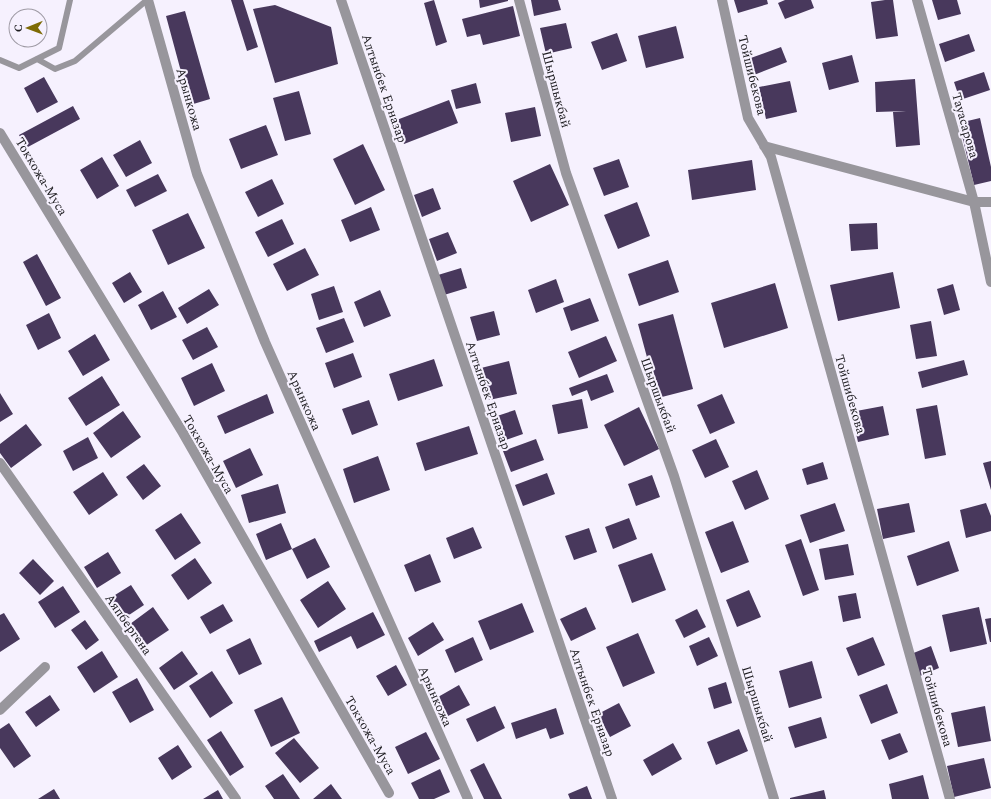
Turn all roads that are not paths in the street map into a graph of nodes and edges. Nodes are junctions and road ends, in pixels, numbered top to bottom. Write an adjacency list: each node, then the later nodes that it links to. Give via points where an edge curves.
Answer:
1 (70, 0): 7 (lane, via 59,48)
2 (148, 0): 7 (lane, via 75,61 55,69); 19 (street, Арынкожа, via 200,181 265,342)
3 (341, 0): 20 (street, Алтынбек Ерназар)
4 (519, 0): 21 (street, Шыршыкбай, via 566,173 674,476)
5 (722, 0): 10 (street, Тойшибекова, via 748,118)
6 (917, 0): 11 (street, Тауасарова)
7 (37, 59): 8 (lane, via 19,68)
8 (0, 60)
9 (0, 133): 17 (street, Токкожа-Муса, via 183,433)
10 (764, 146): 11 (street); 22 (street, Тойшибекова, via 771,157)
11 (974, 202): 12 (street); 13 (street, Тауасарова)
12 (991, 202)
13 (991, 282)
14 (0, 463): 18 (street, Аяпбергена)
15 (45, 667): 16 (street)
16 (0, 710)
17 (389, 793)
18 (236, 799)
19 (468, 799)
20 (612, 799)
21 (774, 799)
22 (950, 799)

